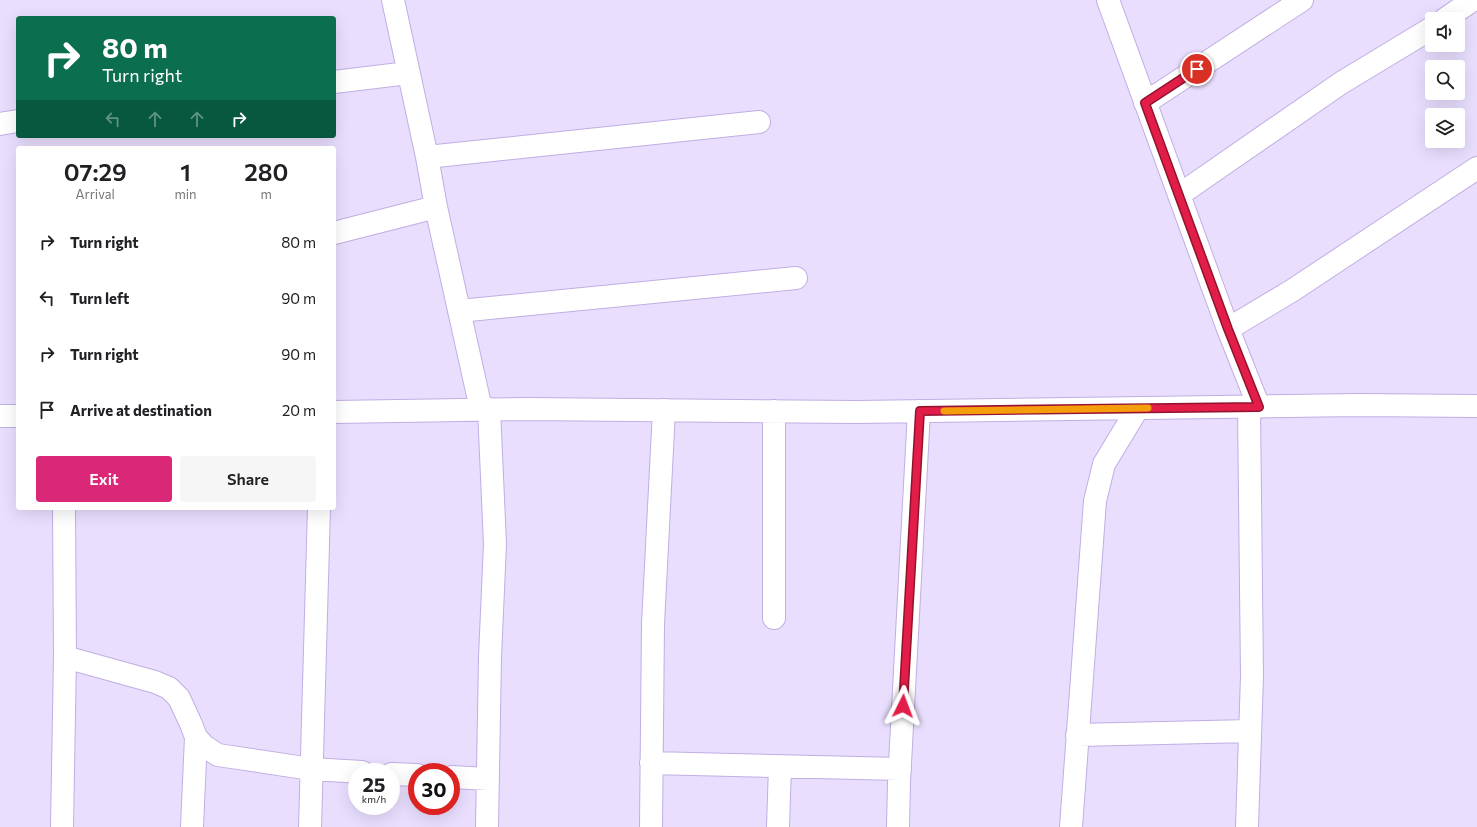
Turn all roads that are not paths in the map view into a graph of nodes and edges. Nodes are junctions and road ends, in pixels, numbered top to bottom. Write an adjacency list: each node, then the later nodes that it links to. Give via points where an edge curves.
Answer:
1 (393, 0): 7 (street)
2 (1108, 0): 9 (street)
3 (1302, 0): 9 (street)
4 (1473, 0): 5 (street)
5 (1455, 12)
6 (1425, 32): 15 (street, via 1341,83)
7 (408, 73): 8 (street); 13 (street)
8 (336, 82)
9 (1145, 103): 15 (street)
10 (16, 121): 12 (street)
11 (759, 122): 13 (street)
12 (0, 124)
13 (427, 157): 16 (street)
14 (1477, 168): 20 (street, via 1293,290)
15 (1179, 195): 20 (street)
16 (436, 207): 17 (street); 19 (street)
17 (336, 232)
18 (796, 278): 19 (street)
19 (459, 311): 24 (street)
20 (1228, 329): 22 (street)
21 (1477, 406): 22 (street)
22 (1254, 407): 23 (street); 35 (street)
23 (1138, 408): 27 (street); 36 (street, via 1104,464 1094,501)
24 (485, 409): 25 (street); 28 (street); 44 (street, via 495,544)
25 (664, 410): 26 (street); 38 (street, via 653,624)
26 (774, 411): 27 (street); 33 (street)
27 (920, 411): 41 (street)
28 (336, 412)
29 (0, 416): 30 (street)
30 (16, 416)
31 (64, 510): 34 (street)
32 (319, 510): 40 (street)
33 (774, 618)
34 (65, 657): 37 (street, via 169,688 178,698); 45 (street)
35 (1250, 731): 36 (street); 53 (street)
36 (1077, 735): 52 (street)
37 (196, 737): 40 (street, via 218,755); 46 (street)
38 (651, 763): 39 (street); 49 (street)
39 (780, 766): 41 (street); 50 (street)
40 (311, 769): 42 (street); 47 (street)
41 (900, 769): 51 (street)
42 (348, 771)
43 (460, 777): 44 (street)
44 (488, 779): 48 (street)
45 (62, 827)
46 (192, 827)
47 (310, 827)
48 (487, 827)
49 (650, 827)
50 (778, 827)
51 (898, 827)
52 (1071, 827)
53 (1247, 827)

